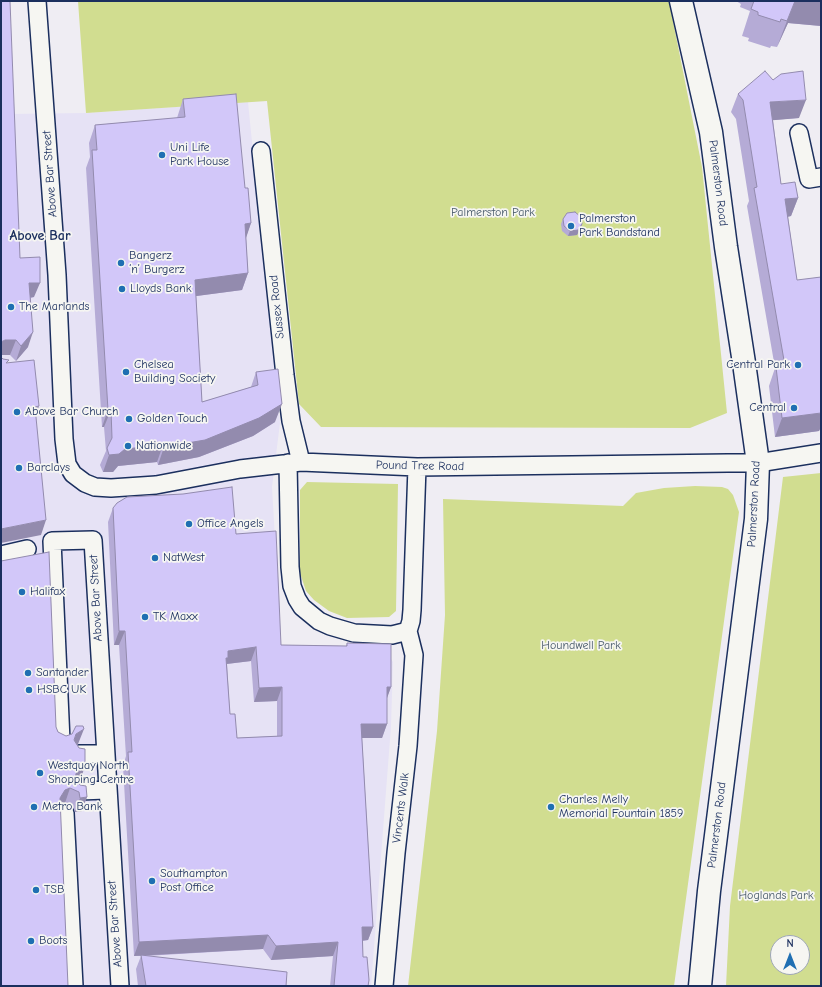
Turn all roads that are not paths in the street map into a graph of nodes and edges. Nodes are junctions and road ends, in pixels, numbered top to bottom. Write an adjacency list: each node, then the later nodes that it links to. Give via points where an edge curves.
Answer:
1 (37, 1): 10 (street, Above Bar Street, via 57,275 64,439 67,464 73,474)
2 (681, 1): 8 (street, Palmerston Road, via 711,132)
3 (799, 133): 5 (street, via 809,179)
4 (261, 151): 7 (street, Sussex Road)
5 (821, 178)
6 (821, 453): 8 (street, Pound Tree Road)
7 (295, 462): 9 (street, Pound Tree Road); 10 (street, Pound Tree Road, via 240,469 156,485 111,488 94,487); 13 (street, via 290,568 292,586 302,607 324,624 354,633 392,635)
8 (758, 463): 9 (street, Pound Tree Road); 23 (street, Palmerston Road, via 756,518 709,892)
9 (417, 467): 13 (street, Vincents Walk, via 412,610)
10 (85, 483)
11 (27, 550): 12 (street)
12 (1, 554)
13 (408, 631): 22 (street, Vincents Walk, via 414,655 408,746)
14 (61, 742): 16 (street, Above Bar Street, via 52,541 92,540)
15 (79, 754): 16 (street)
16 (104, 754): 17 (street, Above Bar Street)
17 (106, 790): 18 (street); 21 (street, Above Bar Street)
18 (80, 791)
19 (65, 813): 20 (street)
20 (74, 986)
21 (120, 986)
22 (384, 986)
23 (700, 986)

